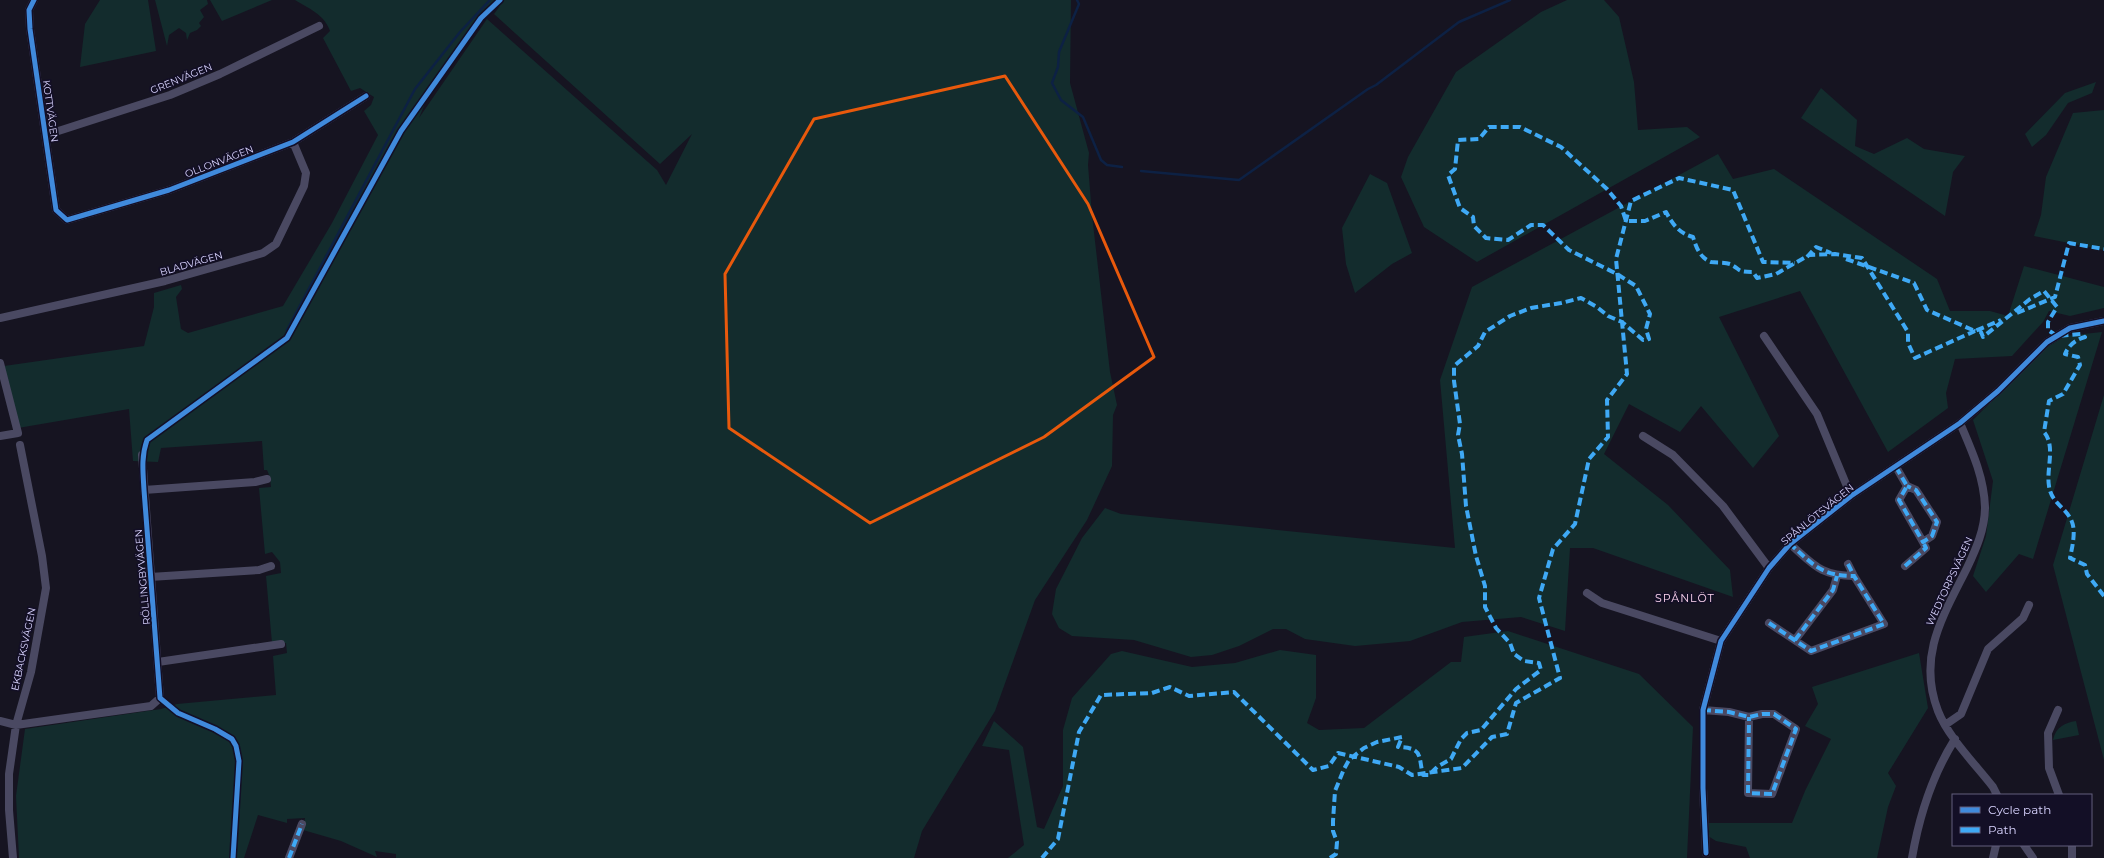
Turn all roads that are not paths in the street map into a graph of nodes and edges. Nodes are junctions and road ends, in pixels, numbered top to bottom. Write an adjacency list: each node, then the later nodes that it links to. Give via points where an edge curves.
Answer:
1 (34, 0): 4 (street, KOTTVÄGEN, via 29,10 30,29)
2 (319, 26): 4 (street, GRENVÄGEN, via 170,95)
3 (366, 96): 5 (street, OLLONVÄGEN)
4 (46, 135): 6 (street, KOTTVÄGEN, via 56,210)
5 (293, 142): 6 (street, OLLONVÄGEN, via 169,190); 7 (street, BLADVÄGEN, via 306,173 304,186 276,244 263,253 165,281)
6 (67, 220)
7 (0, 318)
8 (2104, 321): 11 (street, SPÅNLÖTSVÄGEN, via 2070,328 2047,342 1998,391)
9 (1764, 336): 20 (street, SPÅNLÖTSVÄGEN, via 1817,414)
10 (0, 363): 12 (street, via 18,433)
11 (1960, 423): 16 (street, SPÅNLÖTSVÄGEN); 42 (street, WEDTORPSVÄGEN, via 1983,485 1985,509 1982,532 1974,555 1942,617 1931,652 1932,695)
12 (0, 436)
13 (1643, 436): 26 (street, via 1673,455 1723,506)
14 (20, 445): 41 (street, EKBACKSVÄGEN, via 46,588 32,665)
15 (142, 455): 19 (street, RÖLLINGBYVÄGEN)
16 (1896, 467): 18 (street); 20 (street, SPÅNLÖTSVÄGEN)
17 (267, 479): 19 (street)
18 (1907, 486): 21 (street, via 1899,500); 21 (street, via 1916,490 1938,522 1932,536)
19 (144, 490): 29 (street, RÖLLINGBYVÄGEN)
20 (1851, 496): 22 (street, SPÅNLÖTSVÄGEN)
21 (1923, 542): 25 (street, via 1926,548)
22 (1790, 544): 26 (street, SPÅNLÖTSVÄGEN); 27 (street, via 1822,572)
23 (1848, 564): 28 (street)
24 (271, 566): 29 (street, RÖLLINGBYVÄGEN, via 260,570)
25 (1905, 566)
26 (1769, 568): 34 (street, SPÅNLÖTSVÄGEN)
27 (1837, 576): 28 (street); 33 (street, via 1833,590)
28 (1854, 576): 33 (street, via 1884,624 1811,651)
29 (150, 577): 36 (street, RÖLLINGBYVÄGEN)
30 (1587, 593): 34 (street, via 1602,603)
31 (2029, 605): 42 (street, via 2023,618 1988,648 1961,714)
32 (1769, 623): 33 (street)
33 (1795, 640)
34 (1721, 641): 37 (street, SPÅNLÖTSVÄGEN)
35 (281, 644): 36 (street)
36 (158, 662): 41 (street, RÖLLINGBYVÄGEN, via 160,698 151,706)
37 (1702, 710): 39 (street); 50 (street, SPÅNLÖTSVÄGEN)
38 (2058, 710): 45 (street, via 2048,733 2049,768)
39 (1749, 717): 39 (street, via 1748,793 1772,794 1796,729 1774,714)
40 (0, 721): 41 (street, RÖLLINGBYVÄGEN)
41 (16, 725): 51 (street, EKBACKSVÄGEN, via 9,774)
42 (1945, 725): 43 (street, WEDTORPSVÄGEN)
43 (1955, 739): 44 (street, WEDTORPSVÄGEN); 53 (street, via 1920,817)
44 (1996, 794)
45 (2059, 794)
46 (302, 824): 52 (street)
47 (1996, 846): 54 (street)
48 (2025, 846): 55 (street)
49 (2072, 846): 56 (street)
50 (1706, 853)
51 (13, 858)
52 (289, 858)
53 (1912, 858)
54 (1993, 858)
55 (2033, 858)
56 (2072, 858)

